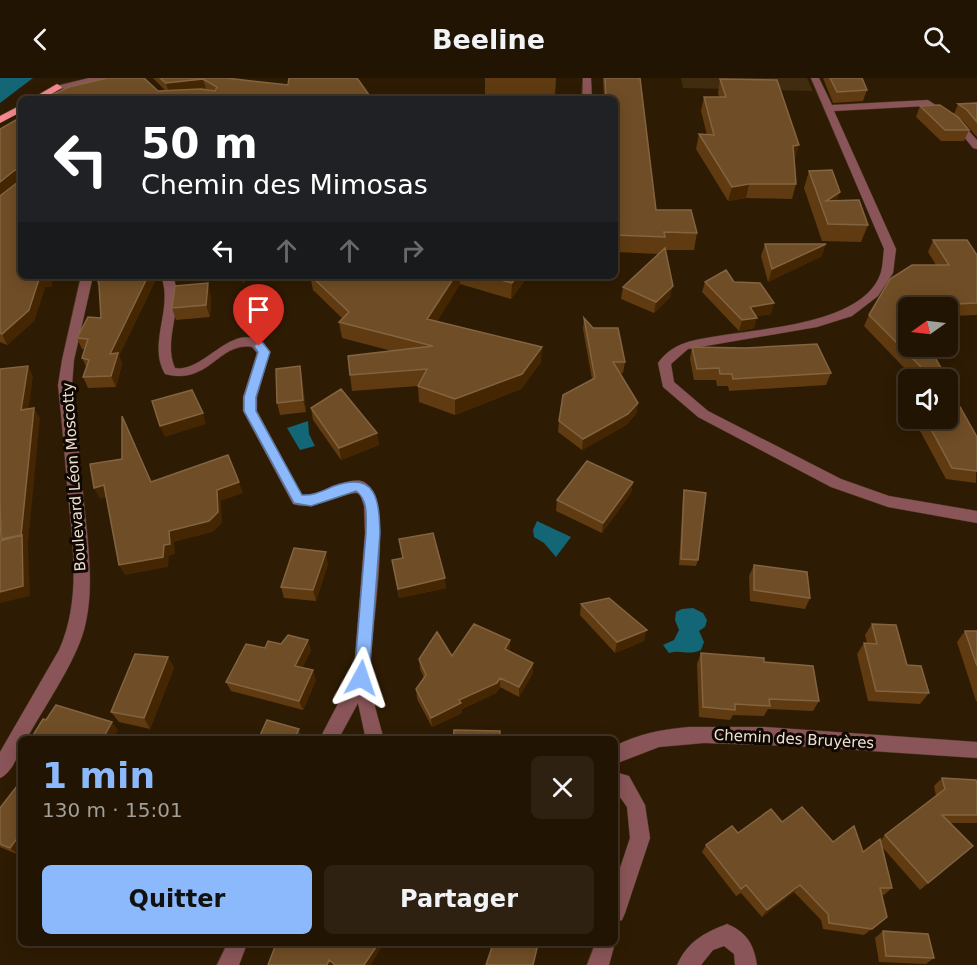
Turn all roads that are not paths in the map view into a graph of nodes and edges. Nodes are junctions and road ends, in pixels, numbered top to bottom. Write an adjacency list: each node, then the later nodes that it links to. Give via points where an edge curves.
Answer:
1 (76, 78): 5 (street)
2 (103, 78): 5 (street)
3 (587, 78): 7 (street)
4 (815, 78): 8 (street)
5 (57, 87): 6 (main road)
6 (41, 96)
7 (587, 96)
8 (828, 108): 11 (street, via 928,104 958,124); 14 (street, via 890,249 887,273 872,296 848,313 817,323 684,346 663,363 668,384 703,414 836,483 888,501)
9 (18, 110): 10 (main road)
10 (0, 120)
11 (977, 146)
12 (86, 279): 16 (street, Boulevard Léon Moscotty, via 65,385 81,550 79,615 65,654)
13 (168, 279): 15 (street, via 173,291 163,360 170,371 193,370 234,343 259,346 264,352 250,397 250,411 298,500 311,501 356,486 369,495 373,533)
14 (977, 517)
15 (362, 684): 17 (street); 18 (street)
16 (19, 736)
17 (330, 736)
18 (374, 736)
19 (18, 737): 22 (street, Boulevard Léon Moscotty)
20 (977, 750): 21 (street, Chemin des Bruyères, via 772,735 705,735 663,737)
21 (618, 754)
22 (0, 769)
23 (618, 781): 24 (street, via 636,805 640,838)
24 (618, 904)
25 (236, 946): 27 (street)
26 (604, 946): 28 (street)
27 (228, 965)
28 (598, 965)
29 (688, 965): 30 (street, via 706,943 727,934 744,949)
30 (746, 965)

